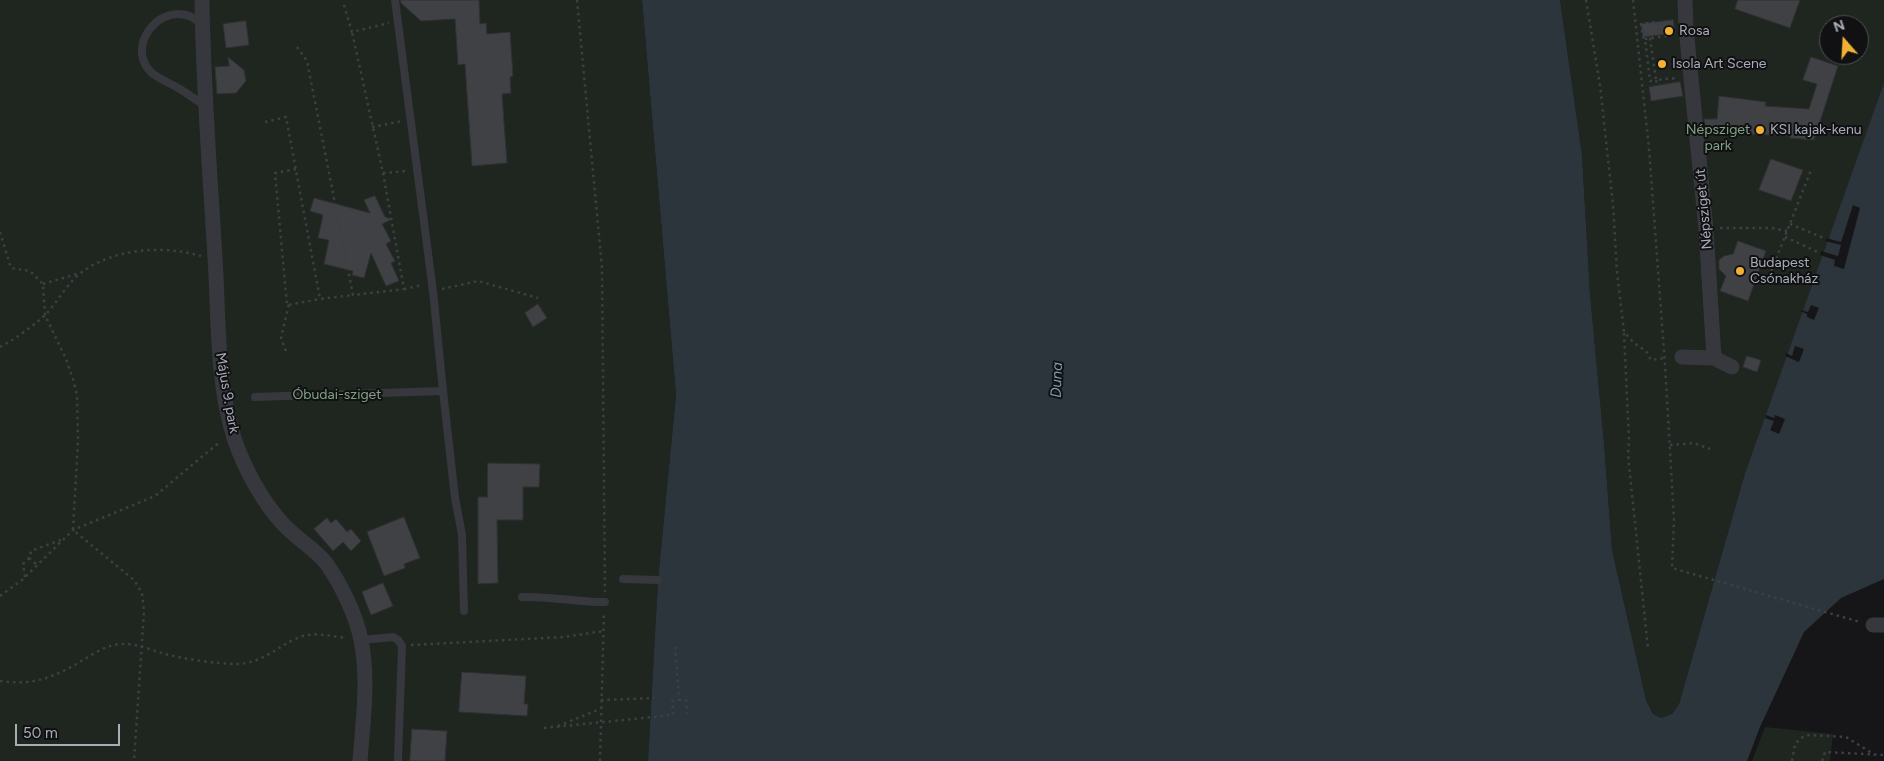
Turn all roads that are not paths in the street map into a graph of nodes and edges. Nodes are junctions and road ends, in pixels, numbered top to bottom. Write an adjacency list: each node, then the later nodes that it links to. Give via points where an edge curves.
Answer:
1 (395, 0): 9 (lane)
2 (1685, 0): 7 (street, Népsziget út, via 1706,228)
3 (204, 3): 4 (street)
4 (202, 24): 5 (street, Május 9. park); 5 (lane, via 190,16 167,16 148,31 142,51 151,72)
5 (204, 105): 16 (street, Május 9. park, via 218,339 223,389 234,439 255,486 284,525 325,562 341,587)
6 (1682, 357): 7 (street)
7 (1714, 358): 8 (street)
8 (1732, 367)
9 (443, 391): 10 (lane); 15 (lane, via 462,535)
10 (255, 397)
11 (623, 579): 12 (lane)
12 (658, 580)
13 (522, 597): 14 (lane)
14 (604, 602)
15 (464, 611)
16 (361, 640): 17 (street, Május 9. park, via 365,684); 18 (lane, via 393,637 402,646)
17 (360, 761)
18 (398, 761)

